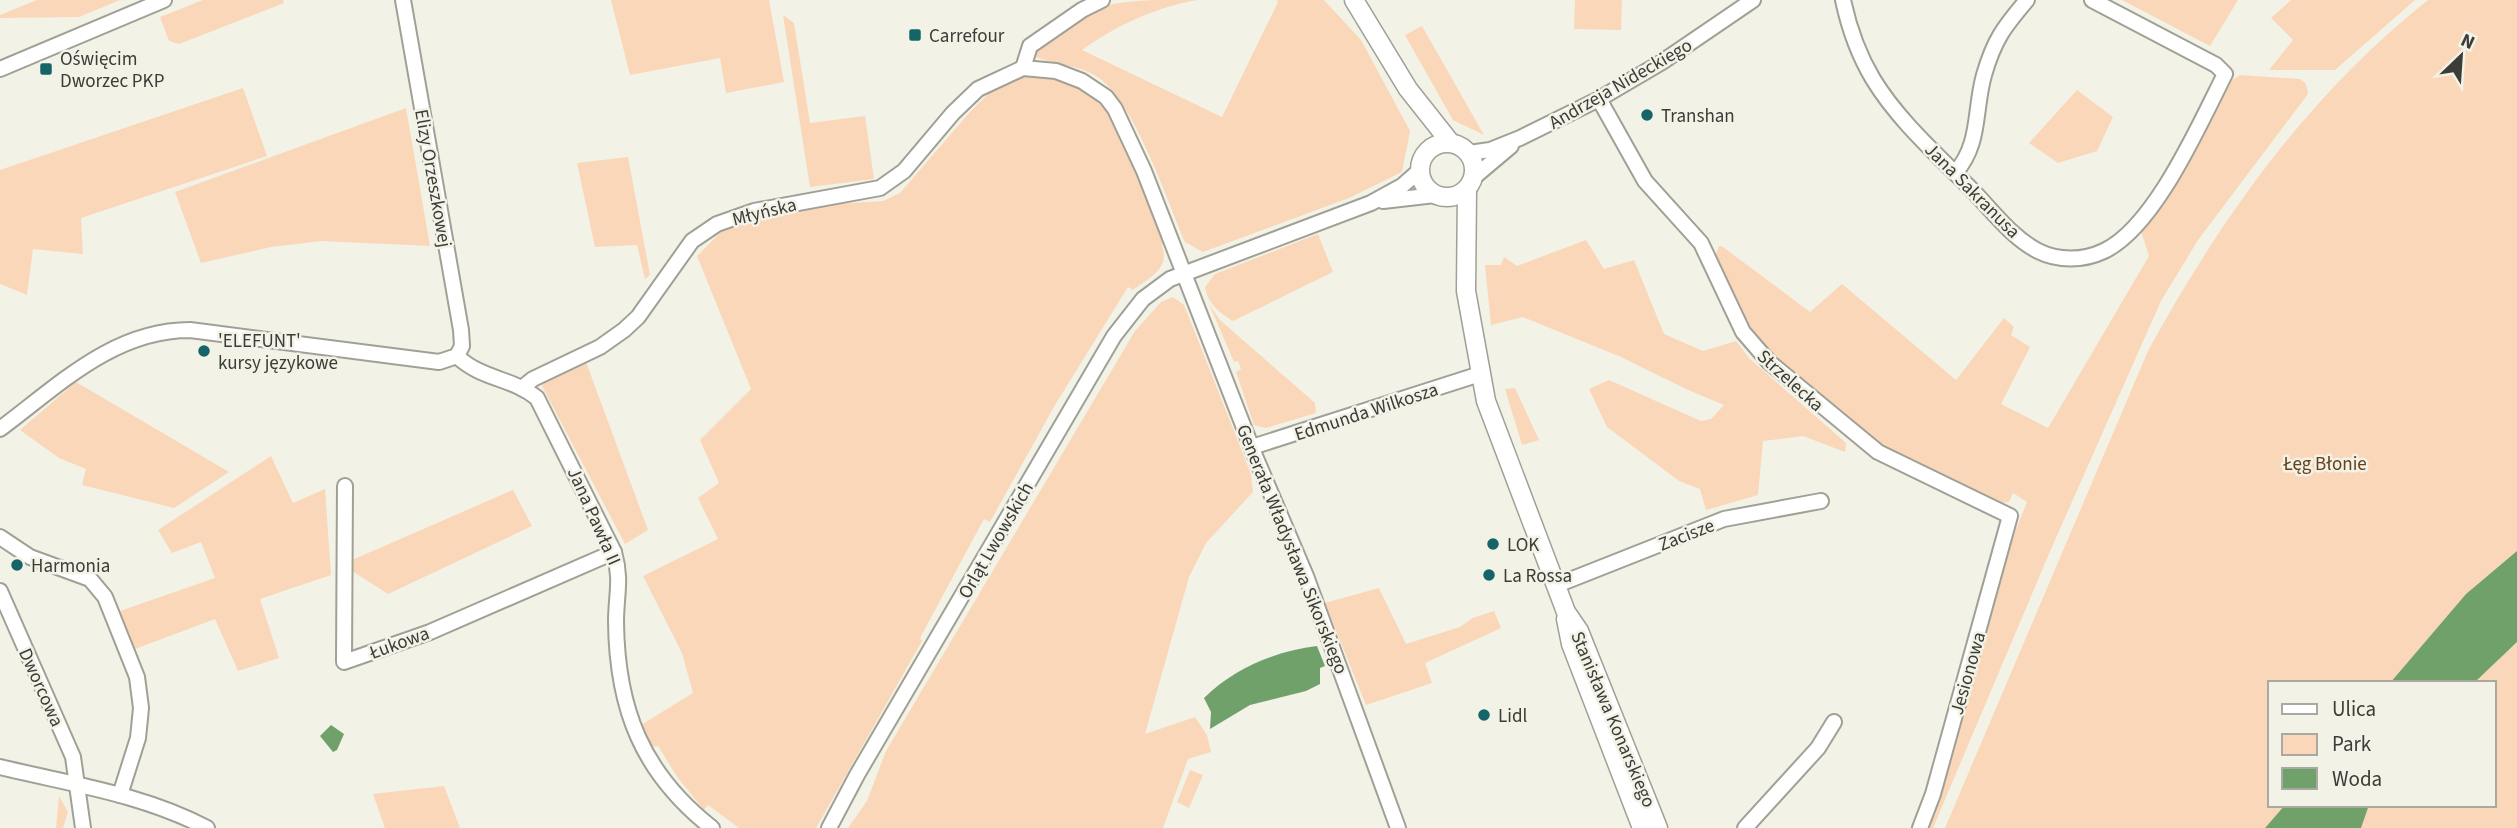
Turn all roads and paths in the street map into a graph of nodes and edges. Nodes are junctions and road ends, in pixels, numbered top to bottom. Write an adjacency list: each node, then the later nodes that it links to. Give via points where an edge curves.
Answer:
1 (164, 0): 10 (street)
2 (403, 0): 24 (street, Elizy Orzeszkowej, via 461,330)
3 (1102, 0): 9 (street, via 1030,46)
4 (1354, 0): 11 (main road)
5 (1753, 0): 12 (street, Andrzeja Nideckiego)
6 (1843, 0): 18 (street, Jana Sakranusa, via 1858,49 1882,93)
7 (2027, 0): 18 (street, via 1998,35 1984,76 1976,135)
8 (2092, 0): 18 (street, Jana Sakranusa, via 2225,74 2178,166 2133,229 2113,246 2090,256 2052,256 2029,246)
9 (1023, 68): 23 (street, via 1056,71 1105,97 1122,121); 26 (street, Młyńska, via 978,89 904,171 880,188 754,211 717,224 692,241 624,330)
10 (0, 69)
11 (1408, 89): 14 (main road); 15 (main road)
12 (1599, 99): 13 (street, Andrzeja Nideckiego); 31 (street, Strzelecka, via 1645,181 1701,243 1743,332 1769,362 1878,452)
13 (1520, 138): 16 (street, Andrzeja Nideckiego, via 1490,150); 19 (street, Andrzeja Nideckiego)
14 (1450, 142): 15 (main road); 16 (main road)
15 (1426, 151): 17 (main road)
16 (1469, 152): 19 (main road, Stanisława Konarskiego, via 1473,160)
17 (1419, 171): 20 (main road, Stanisława Konarskiego, via 1424,185); 21 (street, Orląt Lwowskich)
18 (1955, 173)
19 (1470, 183): 20 (main road); 22 (main road, Stanisława Konarskiego)
20 (1440, 196): 21 (street, Orląt Lwowskich); 22 (main road, Stanisława Konarskiego, via 1455,217)
21 (1371, 203): 23 (street, Orląt Lwowskich)
22 (1464, 256): 25 (main road, Stanisława Konarskiego)
23 (1184, 272): 28 (street, Generała Władysława Sikorskiego); 45 (street, Orląt Lwowskich, via 1143,299 1114,337)
24 (457, 356): 26 (street, via 479,372); 27 (street, via 439,362 162,330 79,367)
25 (1480, 374): 28 (street, Edmunda Wilkosza); 34 (main road, Stanisława Konarskiego, via 1494,427)
26 (523, 387): 33 (street, Jana Pawła II, via 537,398)
27 (0, 429)
28 (1252, 447): 46 (street, Generała Władysława Sikorskiego, via 1306,576)
29 (345, 486): 33 (street, Łukowa, via 344,662 430,632)
30 (1821, 501): 34 (street, Zacisze, via 1724,519)
31 (2010, 516): 49 (street, Jesionowa)
32 (0, 537): 40 (street, via 30,557 90,579 105,597 137,677 141,708 138,738)
33 (614, 552): 44 (street, Jana Pawła II, via 620,574 616,618 619,678 627,713 658,777)
34 (1557, 585): 36 (main road, Stanisława Konarskiego)
35 (0, 591): 39 (street, Dworcowa, via 73,757)
36 (1566, 612): 41 (main road, Stanisława Konarskiego, via 1566,630); 47 (main road, Stanisława Konarskiego, via 1579,631)
37 (1834, 722): 48 (street, via 1818,748)
38 (0, 767): 39 (street)
39 (77, 784): 40 (street); 42 (street, Dworcowa)
40 (120, 795): 43 (street)
41 (1640, 825)
42 (83, 828)
43 (206, 828)
44 (712, 828)
45 (829, 828)
46 (1398, 828)
47 (1658, 828)
48 (1745, 828)
49 (1920, 828)

